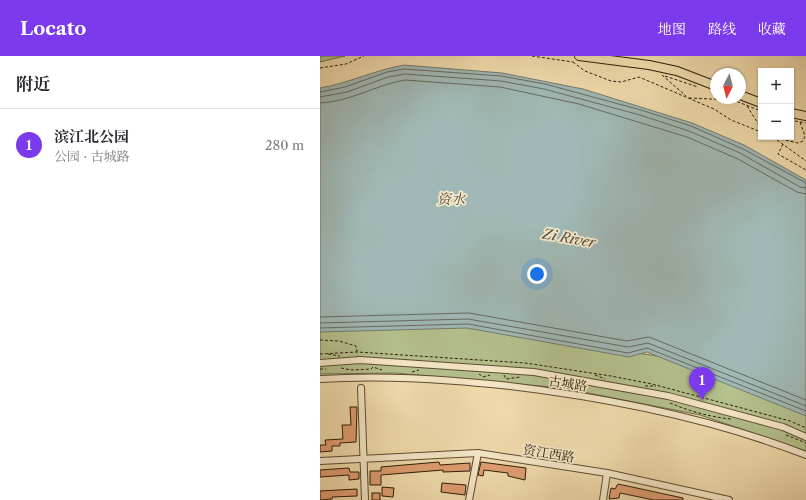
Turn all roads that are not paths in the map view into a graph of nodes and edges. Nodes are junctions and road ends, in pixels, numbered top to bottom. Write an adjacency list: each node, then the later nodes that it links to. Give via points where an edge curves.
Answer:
1 (578, 60): 2 (main road, via 650,65 676,71)
2 (710, 84)
3 (746, 97): 4 (main road)
4 (758, 102)
5 (794, 114): 6 (main road)
6 (803, 119)
7 (320, 363): 10 (street, via 360,360 534,372 668,396)
8 (320, 379): 12 (street, 古城路, via 362,376 422,378 560,392 690,418)
9 (361, 388): 13 (street)
10 (806, 436)
11 (478, 453): 13 (street, 资江西路); 15 (street, 资江西路); 17 (street)
12 (806, 455)
13 (364, 458): 14 (street, 资江西路); 16 (street)
14 (320, 461)
15 (607, 473): 18 (street); 19 (street, 资江西路)
16 (365, 500)
17 (469, 500)
18 (603, 500)
19 (729, 500)

